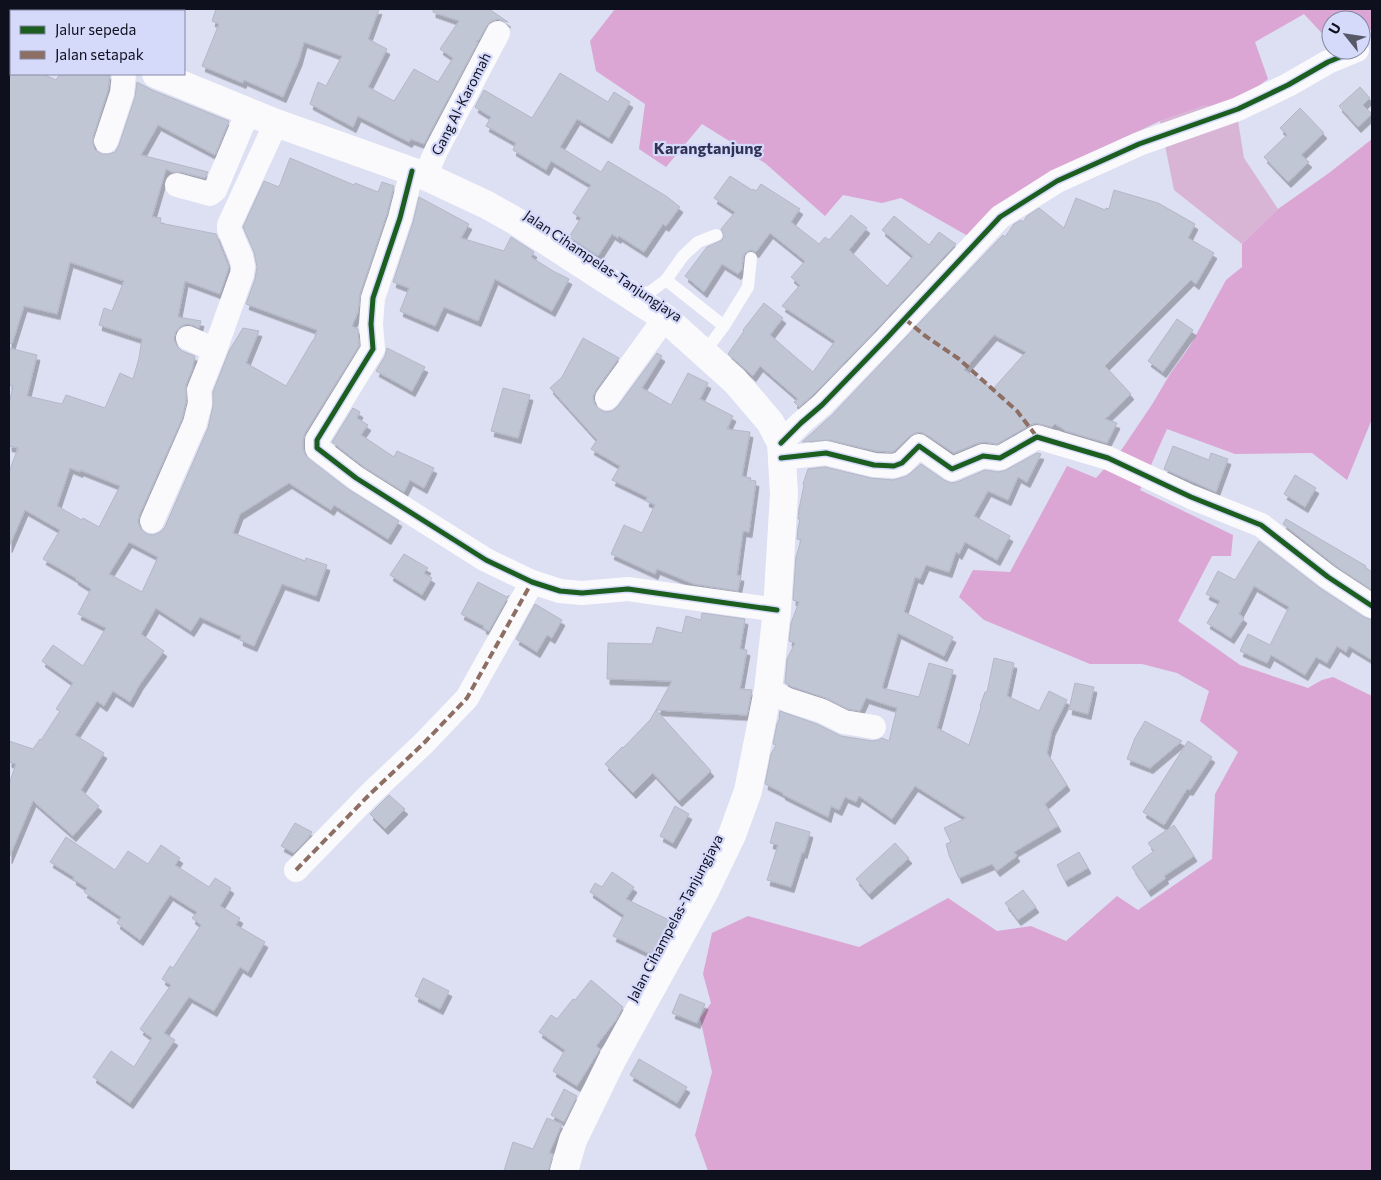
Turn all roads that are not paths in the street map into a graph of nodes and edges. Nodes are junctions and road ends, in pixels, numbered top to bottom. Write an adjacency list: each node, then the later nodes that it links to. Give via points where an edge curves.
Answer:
1 (498, 33): 8 (street, Gang Al-Karomah, via 437,149)
2 (1333, 60): 20 (street, via 1238,109 1140,144 1057,181 1000,217 885,340 801,423)
3 (124, 75): 7 (street, via 122,93)
4 (158, 75): 5 (main road, Jalan Cihampelas-Tanjungjaya)
5 (248, 113): 6 (main road, Jalan Cihampelas-Tanjungjaya); 9 (street, via 215,190 204,194)
6 (276, 123): 8 (main road, Jalan Cihampelas-Tanjungjaya); 17 (street, via 229,225 243,266)
7 (106, 141)
8 (419, 174): 13 (main road, Jalan Cihampelas-Tanjungjaya, via 517,222); 22 (street, Gang Al-Karomah, via 372,298 373,349 317,440 318,448 356,478 486,560)
9 (177, 185)
10 (716, 235): 12 (lane, via 698,242)
11 (751, 258): 15 (lane, via 748,287)
12 (666, 280): 13 (lane, via 650,292); 15 (lane)
13 (629, 295): 14 (main road, Jalan Cihampelas-Tanjungjaya)
14 (665, 318): 18 (main road, Jalan Cihampelas-Tanjungjaya); 19 (street)
15 (724, 326): 18 (lane)
16 (188, 338): 17 (street)
17 (215, 350): 21 (street, via 199,390 200,403 195,423)
18 (704, 353): 20 (main road, Jalan Cihampelas-Tanjungjaya, via 735,381 770,422)
19 (607, 398)
20 (781, 450): 23 (street, via 826,453 874,465 894,466 902,464 920,446 952,469 983,456 1000,458 1037,436 1108,458 1261,525 1328,577); 24 (main road, Jalan Cihampelas-Tanjungjaya, via 784,494)
21 (152, 521)
22 (532, 582): 24 (street, Gang Al-Karomah, via 560,591 582,593 628,589); 27 (street, via 467,698)
23 (1372, 606)
24 (777, 610): 25 (main road, Jalan Cihampelas-Tanjungjaya)
25 (768, 690): 26 (street, via 844,722); 28 (main road, Jalan Cihampelas-Tanjungjaya, via 748,791 732,835 704,893 612,1060 573,1140)
26 (874, 726)
27 (296, 870)
28 (564, 1171)

